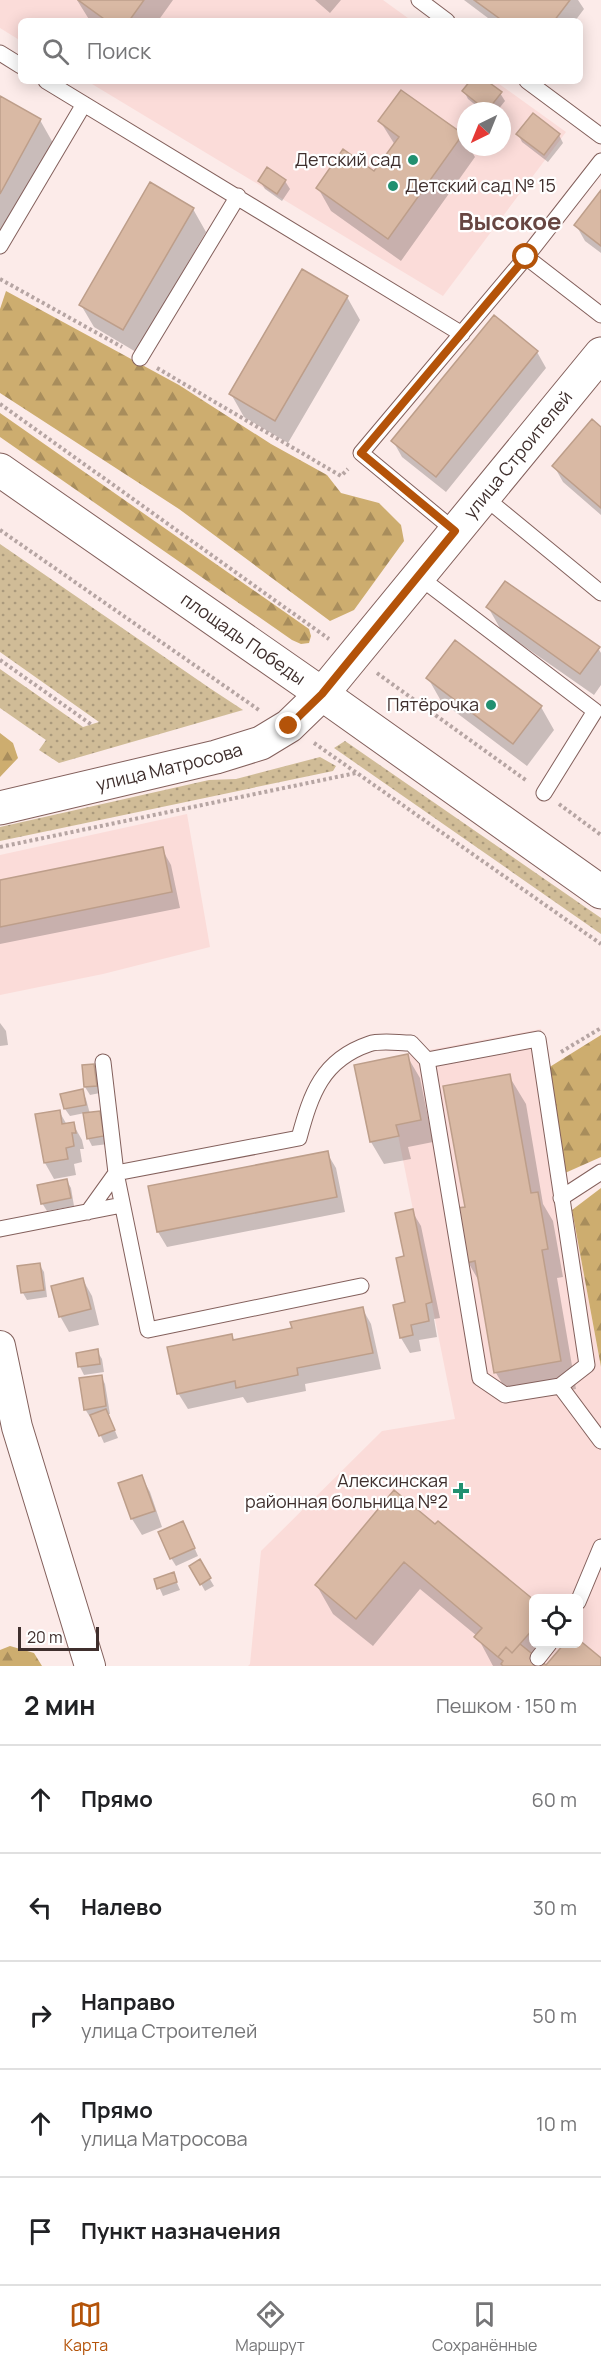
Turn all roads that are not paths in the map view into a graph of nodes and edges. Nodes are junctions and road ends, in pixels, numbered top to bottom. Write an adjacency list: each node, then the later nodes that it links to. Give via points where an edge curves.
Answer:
1 (419, 0): 2 (lane)
2 (443, 18)
3 (0, 53): 4 (lane)
4 (18, 64)
5 (51, 84): 7 (lane)
6 (532, 84): 8 (lane)
7 (84, 104): 10 (lane); 11 (lane)
8 (601, 136)
9 (601, 161): 12 (lane)
10 (238, 195): 14 (lane); 16 (lane)
11 (0, 246)
12 (526, 257): 13 (lane); 14 (lane)
13 (601, 315)
14 (462, 334): 19 (lane, via 361,453)
15 (601, 354): 18 (main road, улица Строителей)
16 (140, 358)
17 (0, 470): 22 (main road, площадь Победы)
18 (483, 496): 19 (main road, улица Строителей); 21 (lane)
19 (455, 531): 20 (main road, улица Строителей)
20 (418, 576): 22 (main road, улица Строителей); 23 (lane, via 594,711)
21 (601, 593)
22 (322, 694): 24 (main road, улица Матросова, via 289,726 261,743 216,758); 25 (main road, площадь Победы)
23 (544, 793)
24 (0, 807)
25 (601, 892)
26 (427, 1060): 29 (lane, via 411,1043 370,1043 335,1062 321,1078 300,1137); 30 (lane, via 538,1039); 36 (lane, via 480,1378 505,1395)
27 (103, 1062): 29 (lane)
28 (601, 1172): 30 (lane)
29 (116, 1173): 31 (lane); 32 (lane)
30 (561, 1198): 36 (lane, via 588,1365)
31 (122, 1205): 32 (lane); 34 (lane, via 148,1330)
32 (88, 1212): 33 (lane)
33 (0, 1229)
34 (361, 1286)
35 (0, 1346): 42 (street, via 16,1427)
36 (560, 1386): 37 (lane)
37 (601, 1441)
38 (601, 1547): 39 (lane)
39 (582, 1594)
40 (546, 1648): 41 (lane)
41 (538, 1658)
42 (90, 1666)

